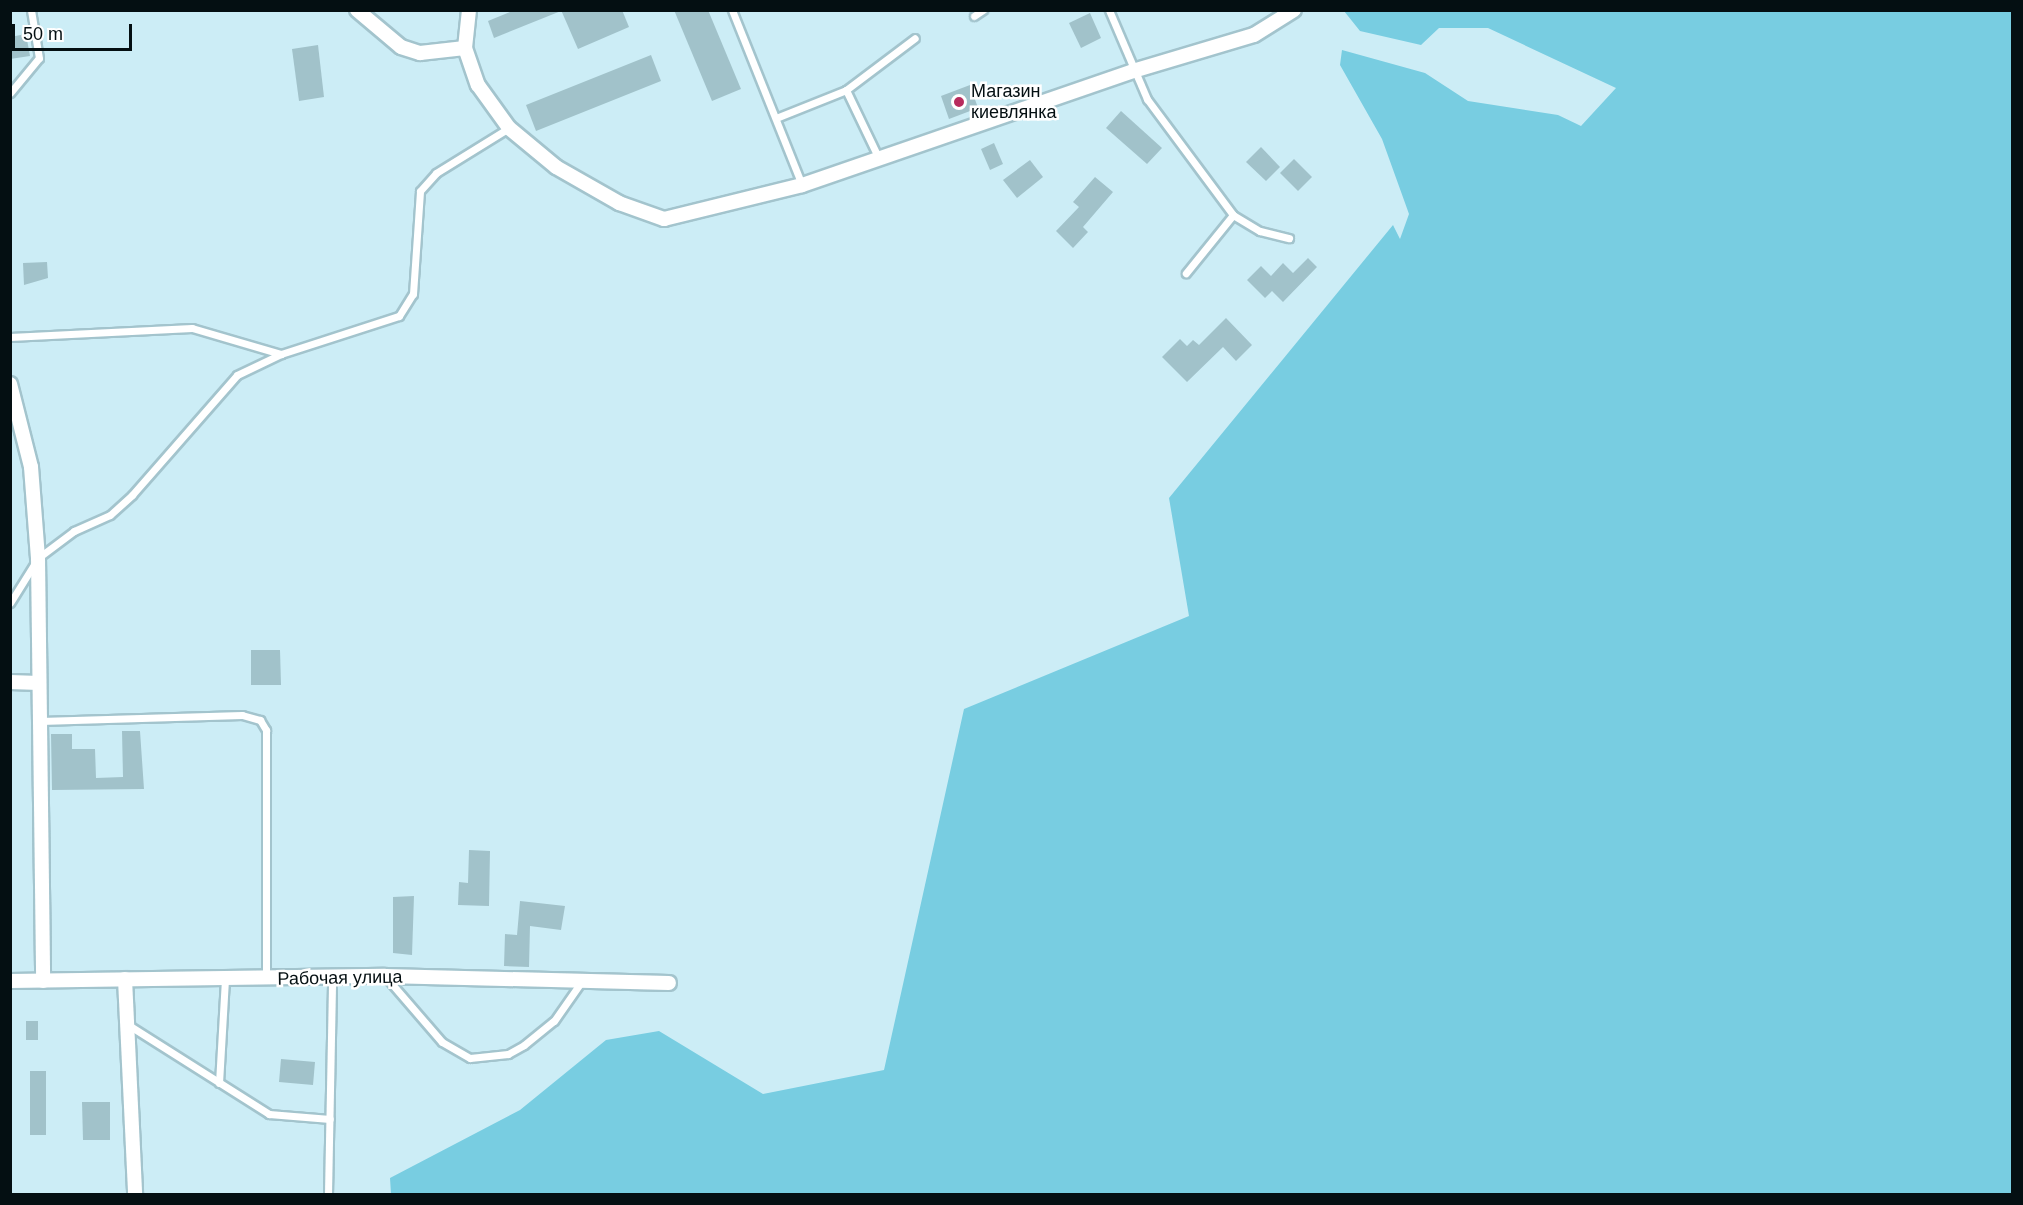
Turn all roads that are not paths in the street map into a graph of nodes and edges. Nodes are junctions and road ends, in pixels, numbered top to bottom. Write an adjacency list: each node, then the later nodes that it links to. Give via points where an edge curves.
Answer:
1 (31, 10): 13 (lane, via 39,58)
2 (357, 10): 10 (street, via 411,50 440,54)
3 (469, 10): 10 (street)
4 (732, 10): 14 (lane)
5 (983, 10): 8 (lane)
6 (1109, 10): 11 (lane)
7 (1294, 10): 11 (street, via 1254,36)
8 (974, 16)
9 (915, 38): 12 (lane)
10 (465, 48): 15 (street, via 478,85)
11 (1133, 71): 16 (street); 18 (lane, via 1162,120)
12 (846, 90): 14 (lane); 16 (lane)
13 (10, 93)
14 (776, 118): 17 (lane)
15 (509, 128): 17 (street, via 556,167 610,198 664,219); 22 (lane, via 436,173 420,191 413,294 399,316)
16 (879, 159): 17 (street)
17 (802, 184)
18 (1233, 215): 19 (lane, via 1260,231); 20 (lane)
19 (1289, 238)
20 (1186, 273)
21 (10, 337): 22 (lane, via 192,328)
22 (280, 354): 24 (lane, via 237,375 221,390 110,515 74,531)
23 (10, 384): 24 (street, via 31,466)
24 (38, 558): 25 (lane); 27 (street)
25 (10, 603)
26 (10, 682): 27 (street)
27 (39, 683): 28 (street)
28 (40, 721): 32 (lane, via 242,715 260,720 266,730); 35 (street)
29 (332, 976): 30 (street, Рабочая улица); 32 (street, Рабочая улица); 40 (lane)
30 (385, 976): 36 (street, Рабочая улица); 36 (lane, via 442,1042 470,1058 508,1054 524,1045 554,1021)
31 (225, 978): 32 (street, Рабочая улица); 33 (street, Рабочая улица); 39 (lane)
32 (267, 978)
33 (125, 979): 35 (street, Рабочая улица); 38 (street)
34 (10, 981): 35 (street, Рабочая улица)
35 (43, 981)
36 (582, 981): 37 (street, Рабочая улица)
37 (669, 983)
38 (130, 1026): 39 (lane); 41 (street)
39 (219, 1083): 40 (lane, via 269,1114)
40 (330, 1119): 42 (lane)
41 (135, 1194)
42 (328, 1194)

